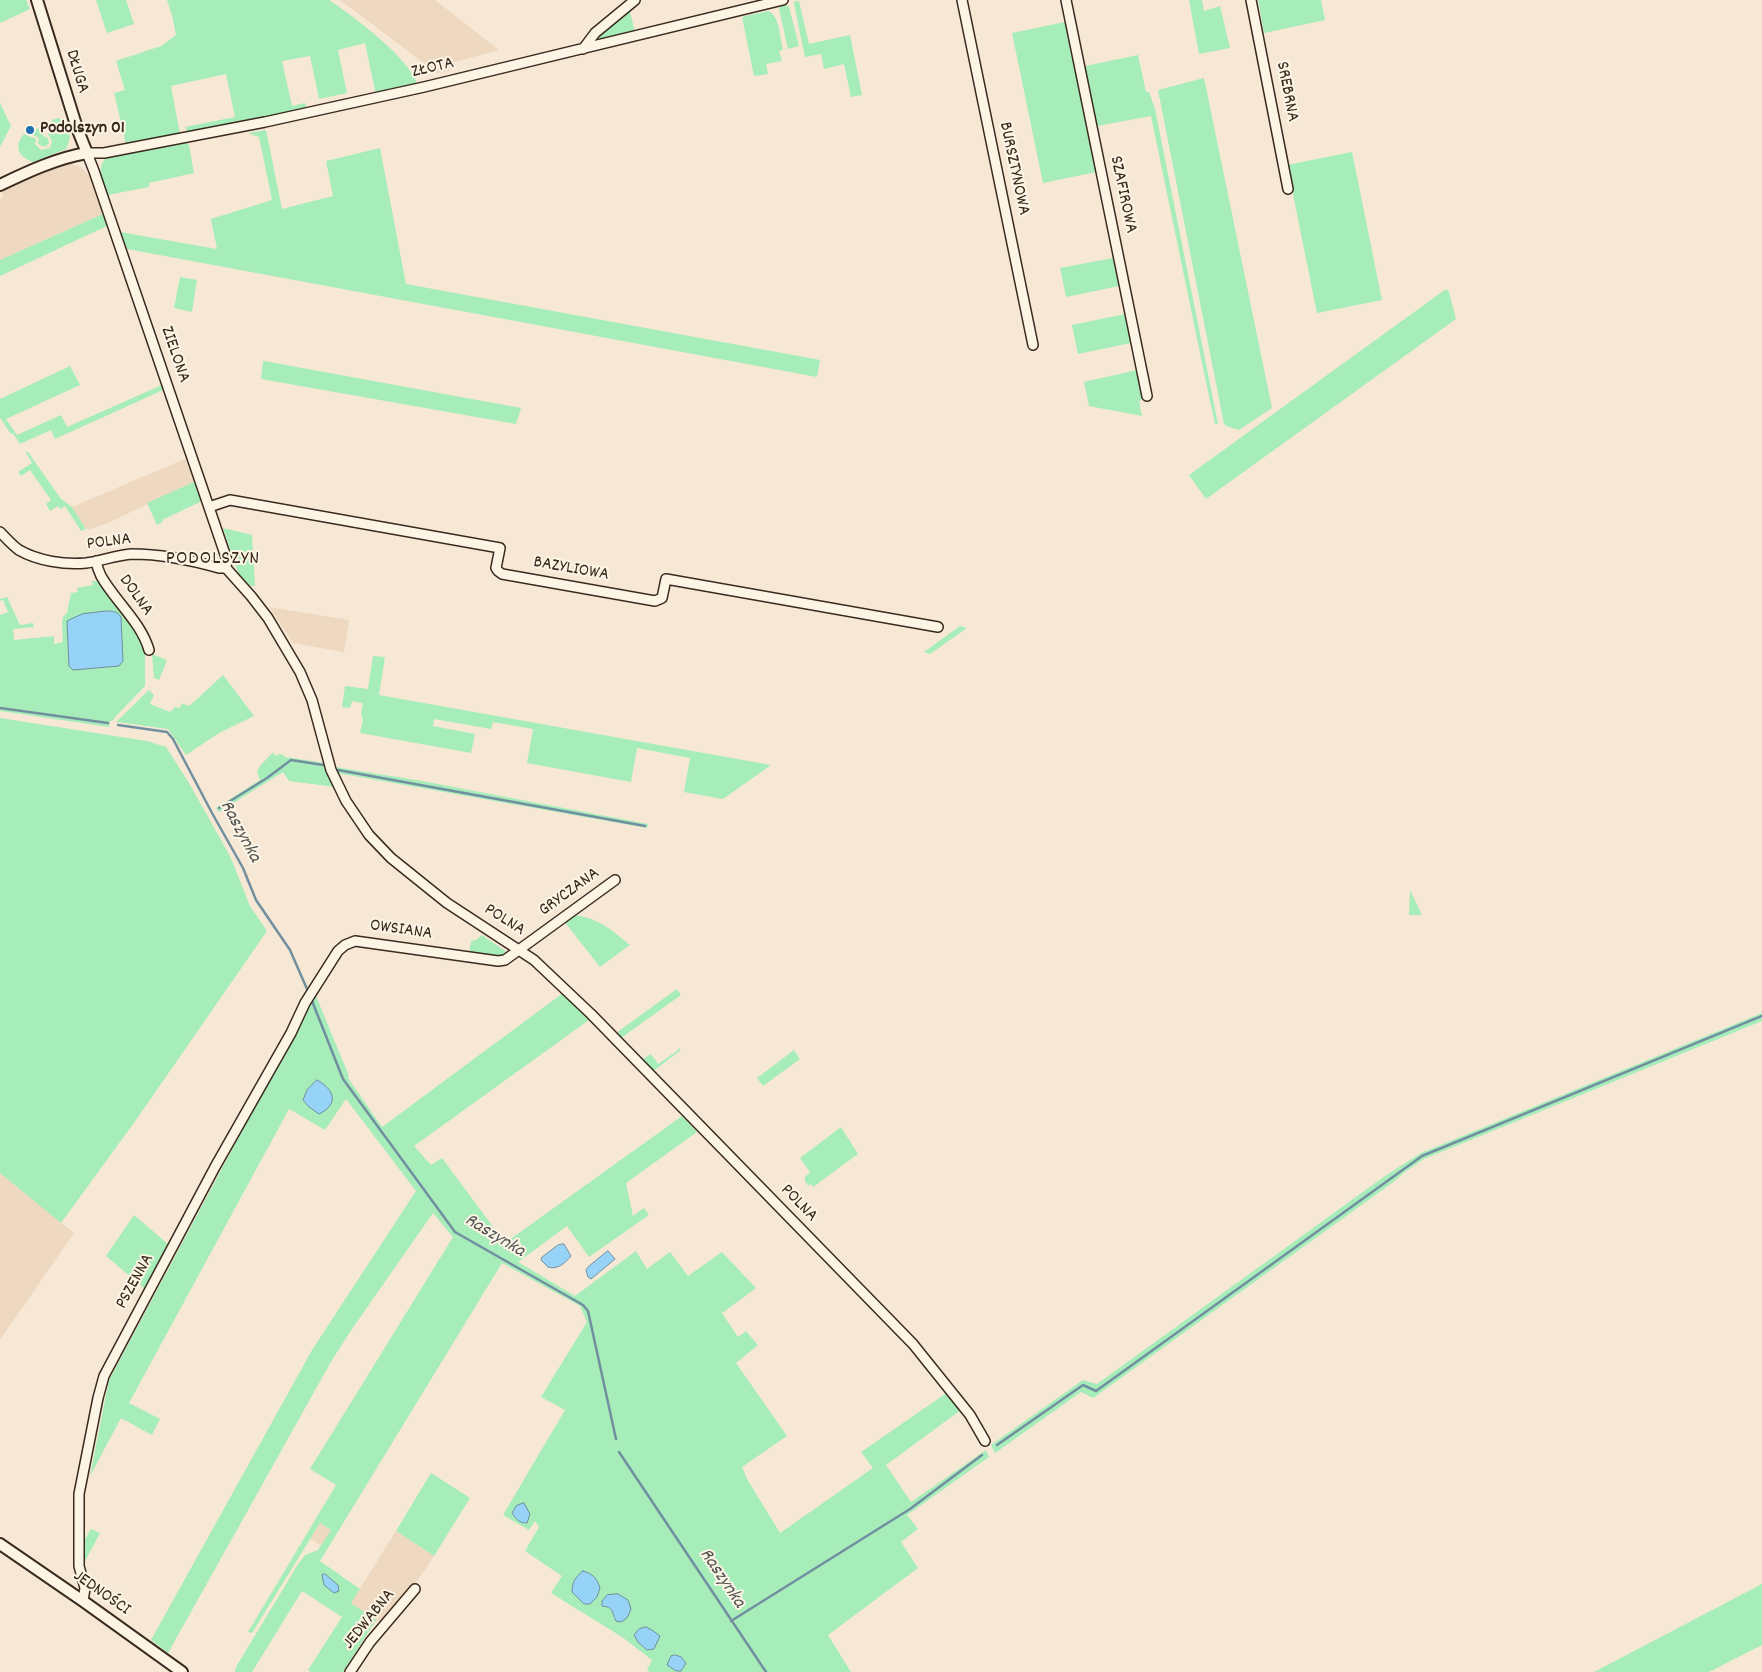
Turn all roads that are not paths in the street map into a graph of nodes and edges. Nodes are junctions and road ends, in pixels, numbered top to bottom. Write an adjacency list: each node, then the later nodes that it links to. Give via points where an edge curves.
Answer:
1 (635, 0): 7 (street, via 595,33)
2 (783, 0): 7 (street, ZŁOTA)
3 (962, 0): 11 (street, BURSZTYNOWA)
4 (1066, 0): 12 (street, SZAFIROWA)
5 (1251, 0): 10 (street, SREBRNA)
6 (41, 1): 8 (street, DŁUGA)
7 (583, 49): 8 (street, ZŁOTA, via 265,122 104,153)
8 (87, 153): 9 (street, via 28,172); 13 (street, ZIELONA)
9 (0, 185)
10 (1288, 189)
11 (1033, 345)
12 (1147, 396)
13 (209, 507): 16 (street, ZIELONA, via 227,560); 17 (street, BAZYLIOWA, via 230,500 500,548 496,568 502,574 655,601 662,598 666,579)
14 (0, 532): 15 (street, POLNA, via 19,550 44,559 65,563)
15 (96, 561): 16 (street, POLNA, via 130,554); 18 (street, DOLNA, via 100,576 140,630)
16 (226, 568): 20 (street, POLNA, via 268,618 300,672 312,700 331,770 360,823 391,858 447,904)
17 (938, 627)
18 (148, 650)
19 (615, 880): 20 (street, GRYCZANA)
20 (520, 950): 21 (street, OWSIANA, via 498,961 352,942 332,959); 22 (street, POLNA, via 591,1014 913,1344 970,1415)
21 (305, 1003): 25 (street, PSZENNA, via 104,1376 79,1494 79,1566 85,1588)
22 (985, 1441)
23 (0, 1544): 25 (street, JEDNOŚCI)
24 (415, 1589): 27 (street, JEDWABNA, via 370,1642)
25 (83, 1600): 26 (street, JEDNOŚCI)
26 (182, 1672)
27 (350, 1672)

